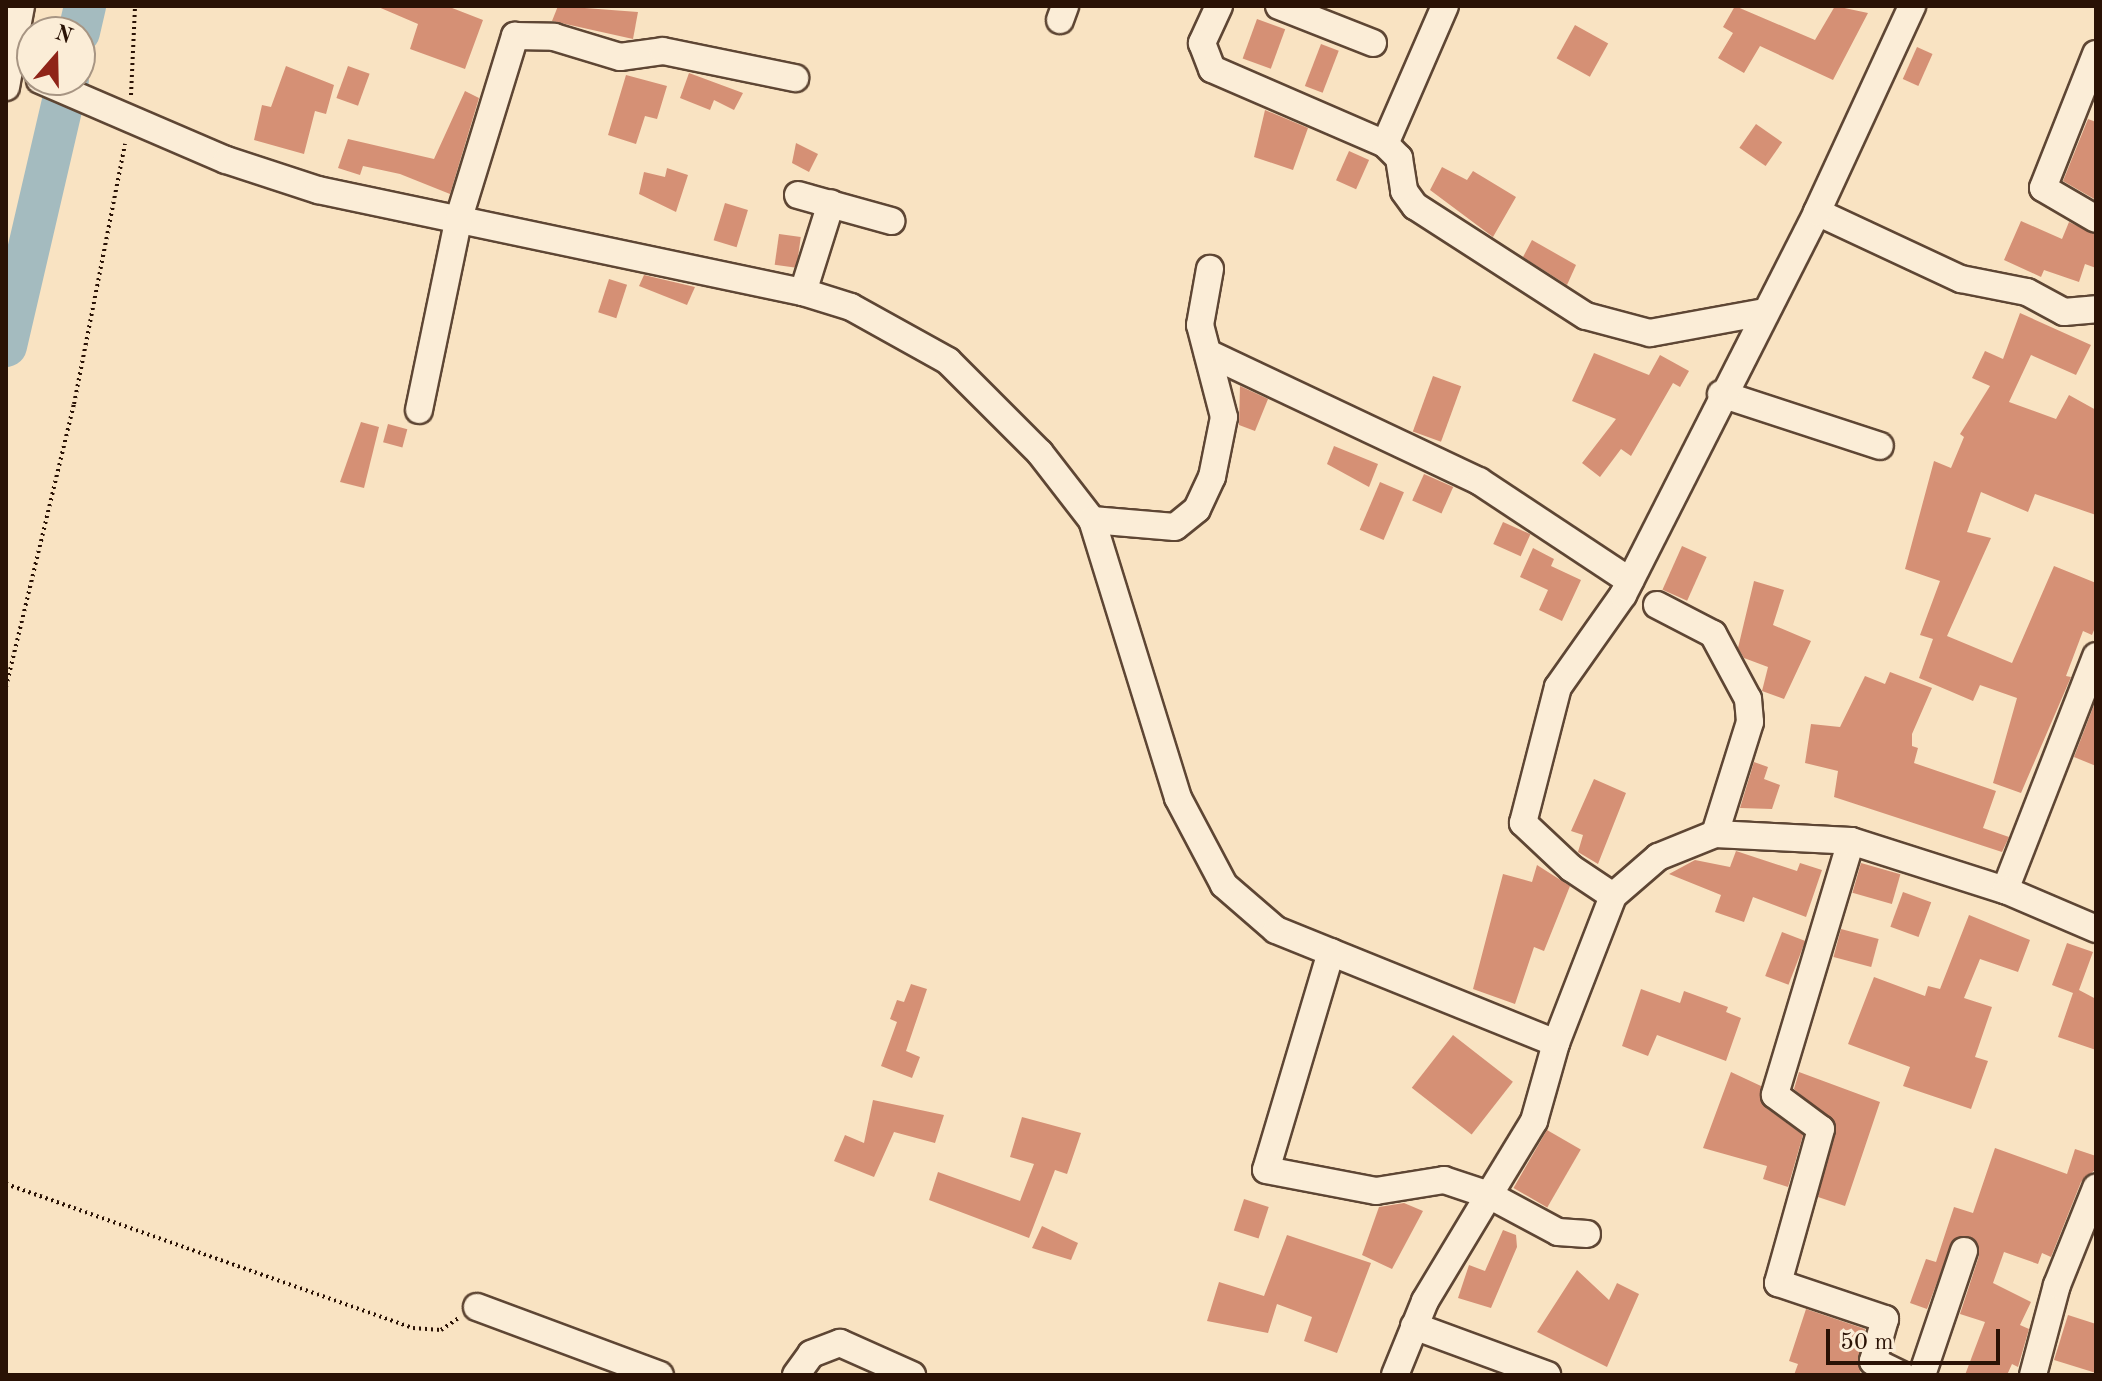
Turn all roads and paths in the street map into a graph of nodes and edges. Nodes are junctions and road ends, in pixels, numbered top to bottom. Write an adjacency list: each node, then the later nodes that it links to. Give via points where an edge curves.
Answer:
1 (135, 6): 10 (path)
2 (1219, 6): 11 (street, via 1202,43 1212,69)
3 (1279, 6): 6 (street)
4 (1445, 6): 11 (street)
5 (1912, 6): 14 (street)
6 (1373, 43)
7 (2096, 54): 15 (street, via 2043,188)
8 (795, 78): 16 (street, via 663,51 620,57 554,37 515,36)
9 (72, 96): 10 (street)
10 (124, 118): 16 (street, via 318,190); 30 (path, via 74,404)
11 (1385, 144): 21 (street, via 1399,158 1404,191 1415,206 1586,316 1650,333)
12 (798, 195): 13 (street)
13 (831, 203): 17 (street); 19 (street)
14 (1817, 212): 20 (street, via 1961,279 2027,292 2064,312); 21 (street)
15 (2096, 219)
16 (458, 221): 19 (street); 24 (street)
17 (891, 221)
18 (1210, 269): 22 (street, via 1200,325)
19 (803, 292): 26 (street, via 851,307 948,361 1040,453)
20 (2096, 309)
21 (1764, 312): 23 (street)
22 (1208, 353): 26 (street, via 1224,417 1212,477 1197,509 1163,530); 27 (street, via 1479,481)
23 (1721, 394): 25 (street); 27 (street)
24 (419, 410)
25 (1880, 446)
26 (1092, 520): 36 (street, via 1196,836 1224,885 1276,930)
27 (1630, 581): 34 (street, via 1558,687 1523,823 1571,868)
28 (1657, 605): 31 (street, via 1713,634 1748,699 1750,722)
29 (2096, 656): 33 (street)
30 (6, 687)
31 (1715, 834): 32 (street); 34 (street, via 1658,857)
32 (1851, 841): 33 (street); 50 (street, via 1775,1095 1821,1129 1778,1283 1885,1319 1873,1361)
33 (2005, 890): 35 (street)
34 (1613, 896): 37 (street)
35 (2096, 929)
36 (1331, 952): 37 (street); 40 (street, via 1266,1170 1376,1191 1444,1180)
37 (1556, 1043): 40 (street, via 1534,1121)
38 (6, 1184): 43 (path, via 413,1328 441,1330)
39 (2096, 1188): 52 (street, via 2057,1285)
40 (1489, 1195): 41 (street, via 1558,1232); 44 (street)
41 (1587, 1234)
42 (1964, 1251): 51 (street)
43 (477, 1307): 45 (street)
44 (1414, 1326): 48 (street); 49 (street)
45 (660, 1375)
46 (796, 1375): 47 (street, via 811,1354 840,1343)
47 (912, 1375)
48 (1395, 1375)
49 (1547, 1375)
50 (1902, 1375)
51 (1922, 1375)
52 (2033, 1375)

